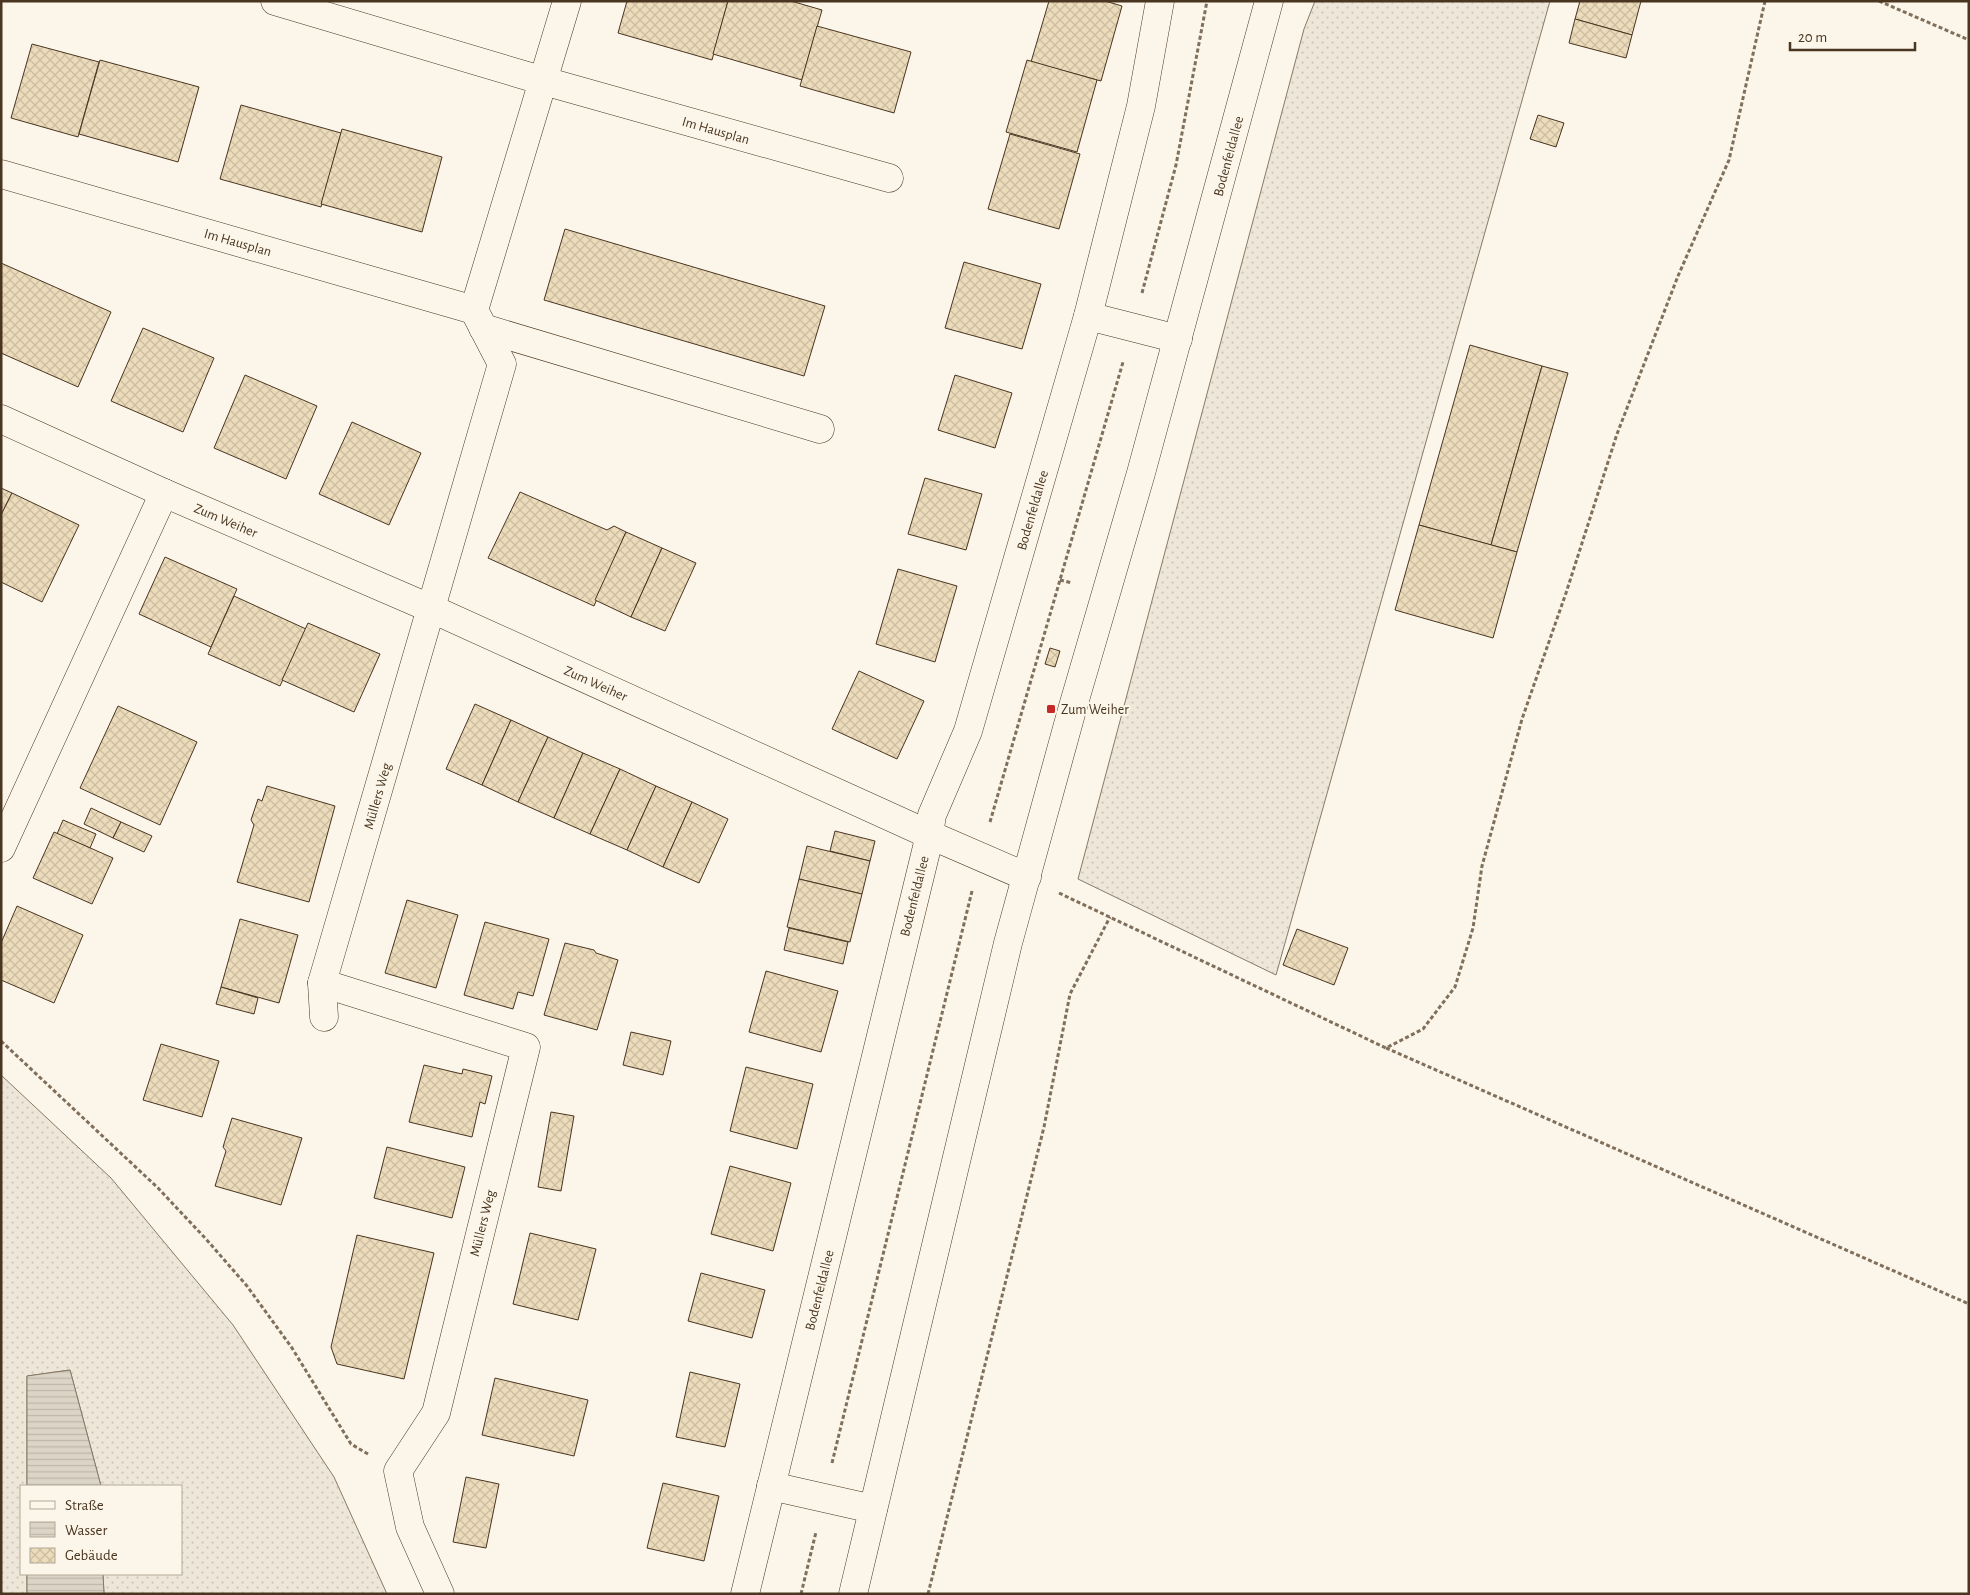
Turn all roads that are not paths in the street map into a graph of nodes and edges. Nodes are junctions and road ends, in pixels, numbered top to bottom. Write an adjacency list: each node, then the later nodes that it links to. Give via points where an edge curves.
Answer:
1 (275, 1): 5 (street, Im Hausplan)
2 (567, 1): 5 (street)
3 (1160, 1): 8 (street, Bodenfeldallee, via 1141,106)
4 (1269, 1): 10 (street, Bodenfeldallee)
5 (544, 81): 7 (street, Im Hausplan); 9 (street)
6 (1, 174): 9 (street, Im Hausplan)
7 (889, 178)
8 (1088, 316): 10 (street); 15 (street, Bodenfeldallee, via 968,731 932,815)
9 (478, 319): 12 (street, Im Hausplan); 14 (street, via 502,364)
10 (1178, 339): 17 (street, Bodenfeldallee)
11 (1, 419): 13 (street, Zum Weiher)
12 (820, 429)
13 (164, 493): 14 (street, Zum Weiher); 16 (street)
14 (432, 609): 15 (street, Zum Weiher); 18 (street, Müllers Weg)
15 (928, 834): 17 (street, Zum Weiher); 20 (street, Bodenfeldallee)
16 (1, 848)
17 (1027, 877): 21 (street, Bodenfeldallee, via 1008,943)
18 (322, 983): 19 (street, Müllers Weg); 22 (street, Müllers Weg, via 526,1047 436,1412 398,1471 410,1527)
19 (324, 1017)
20 (771, 1486): 21 (street); 23 (street, Bodenfeldallee)
21 (873, 1509): 24 (street, Bodenfeldallee)
22 (440, 1594)
23 (745, 1594)
24 (853, 1594)

